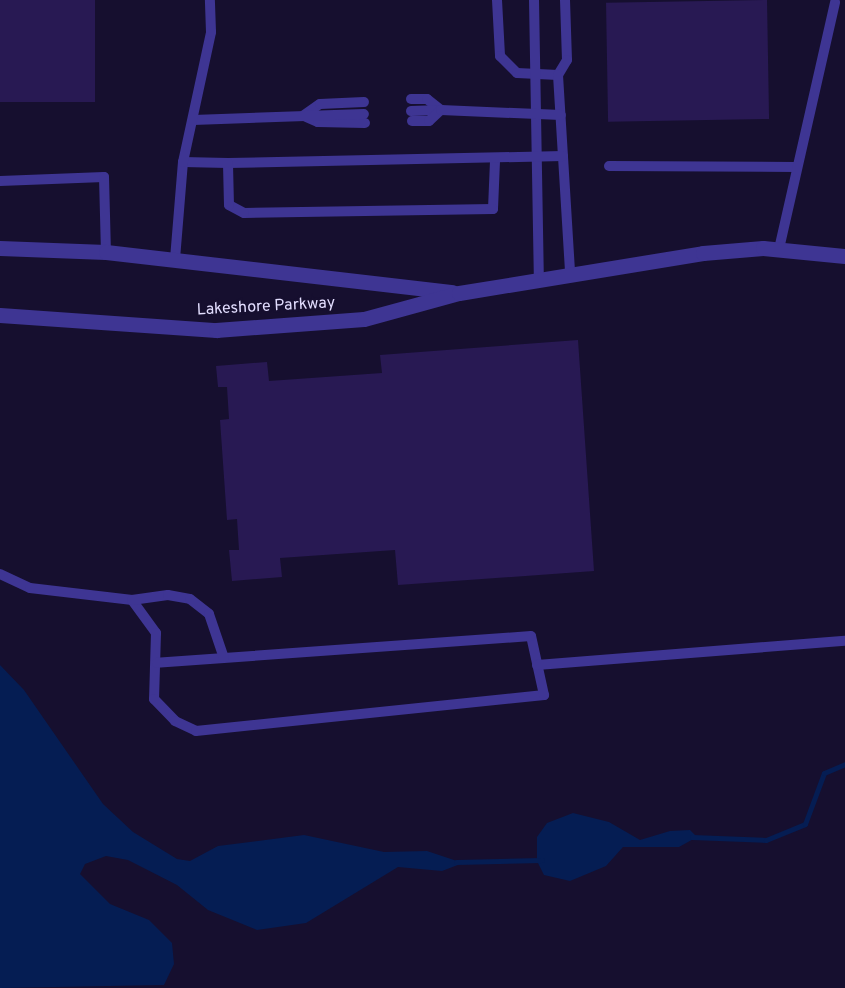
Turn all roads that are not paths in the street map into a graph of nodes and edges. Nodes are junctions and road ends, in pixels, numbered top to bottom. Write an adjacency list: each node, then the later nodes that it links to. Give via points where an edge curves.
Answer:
1 (210, 0): 16 (lane, via 211,32)
2 (496, 0): 6 (lane, via 500,56 517,73)
3 (534, 0): 6 (lane)
4 (565, 0): 7 (lane, via 567,60)
5 (834, 2): 23 (lane)
6 (535, 73): 7 (lane); 14 (lane)
7 (558, 75): 11 (lane)
8 (411, 99): 10 (lane, via 427,99)
9 (364, 102): 12 (lane, via 320,104)
10 (441, 110): 13 (lane, via 429,121); 14 (lane)
11 (561, 115): 14 (lane); 18 (lane)
12 (303, 116): 15 (lane); 16 (lane)
13 (411, 116)
14 (536, 116): 17 (lane)
15 (364, 118)
16 (193, 120): 20 (lane)
17 (537, 156): 18 (lane); 19 (lane); 31 (lane)
18 (563, 156): 30 (lane)
19 (495, 161): 21 (lane); 21 (lane, via 493,209 244,213 229,205)
20 (183, 162): 21 (lane); 29 (lane)
21 (228, 163)
22 (609, 166): 23 (lane)
23 (796, 166): 26 (lane)
24 (0, 182): 27 (lane, via 104,177)
25 (0, 248): 27 (street, Lakeshore Parkway)
26 (780, 249): 28 (street, Lakeshore Parkway); 30 (street, Lakeshore Parkway, via 703,253)
27 (106, 252): 29 (street, Lakeshore Parkway)
28 (845, 256)
29 (175, 259): 32 (street, Lakeshore Parkway)
30 (570, 274): 31 (street, Lakeshore Parkway)
31 (539, 279): 32 (street, Lakeshore Parkway)
32 (459, 293): 33 (street, Lakeshore Parkway, via 364,319 216,330)
33 (0, 315)
34 (0, 574): 35 (lane, via 30,588)
35 (132, 600): 37 (lane, via 168,596 190,600 209,614); 38 (lane, via 156,633)
36 (845, 641): 39 (lane)
37 (224, 658): 38 (lane); 39 (lane, via 531,636)
38 (158, 663): 39 (lane, via 154,699 175,721 196,731 544,695)
39 (537, 665)

